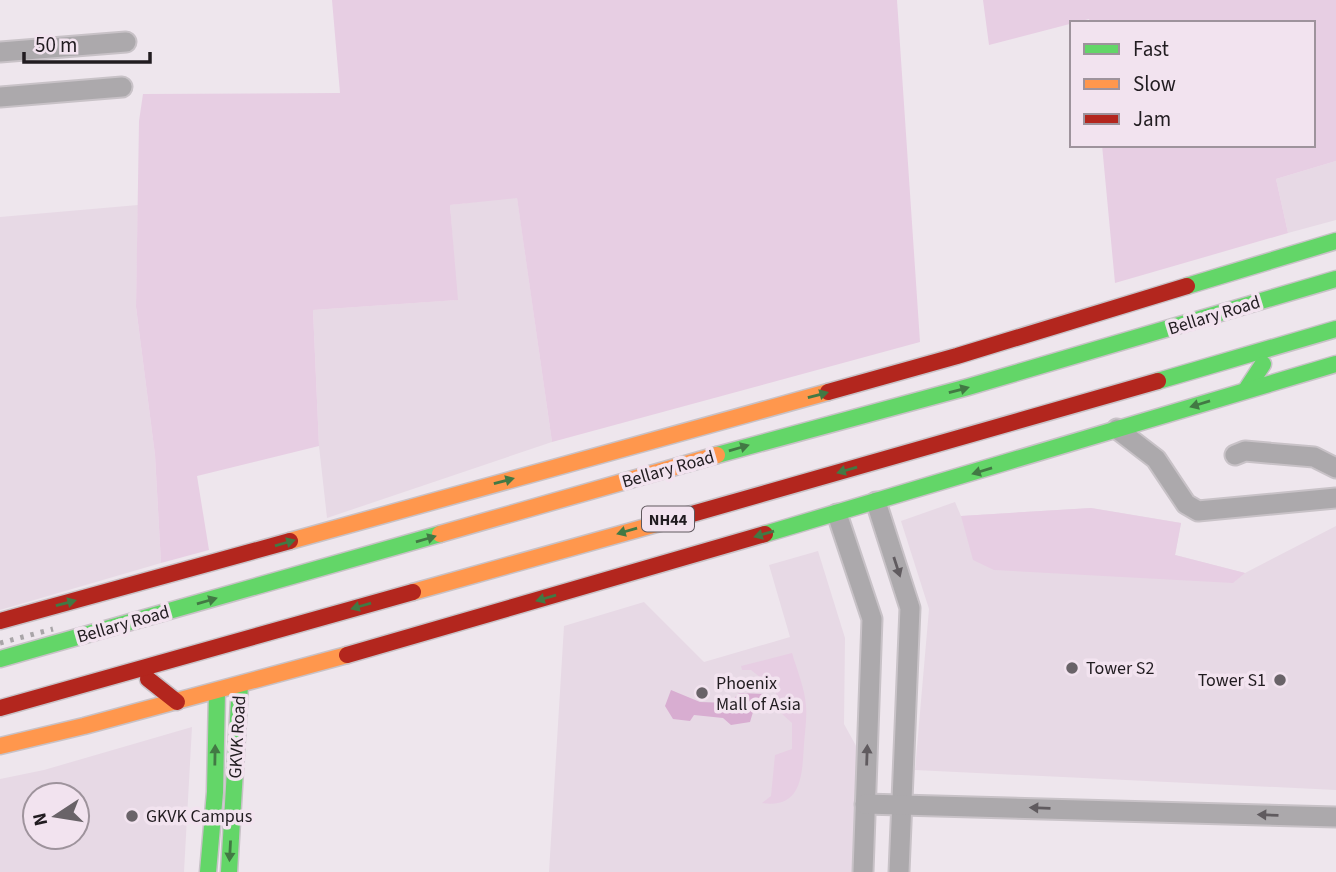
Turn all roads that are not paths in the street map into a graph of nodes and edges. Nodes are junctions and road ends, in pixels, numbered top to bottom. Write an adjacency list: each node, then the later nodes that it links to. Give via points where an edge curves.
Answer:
1 (126, 42): 2 (street)
2 (0, 52)
3 (122, 87): 4 (street)
4 (0, 97)
5 (1336, 241): 20 (main road, one-way to 5, via 957,356)
6 (1336, 279): 21 (main road, Bellary Road, one-way to 6)
7 (1336, 329): 26 (main road, NH44, one-way to 26)
8 (1336, 342): 9 (main road)
9 (1263, 364): 12 (main road); 22 (main road, via 724,520)
10 (1336, 364): 12 (main road)
11 (1033, 384): 14 (main road)
12 (1246, 390): 13 (main road, one-way to 13)
13 (1117, 429): 17 (street, via 1156,460 1186,504 1198,511); 18 (main road, one-way to 18)
14 (804, 448)
15 (1236, 455): 16 (street, via 1245,451 1314,457)
16 (1336, 468)
17 (1336, 498)
18 (876, 502): 19 (main road); 30 (street, one-way to 30, via 910,608)
19 (837, 514): 23 (main road, one-way to 23); 29 (street, one-way to 19, via 872,619)
20 (0, 621)
21 (0, 659)
22 (148, 679): 25 (main road); 27 (main road)
23 (240, 685): 24 (main road); 33 (main road, GKVK Road, one-way to 33)
24 (217, 691): 25 (main road); 32 (main road, GKVK Road, one-way to 24)
25 (177, 702): 28 (main road)
26 (0, 708)
27 (0, 720)
28 (0, 746)
29 (865, 804): 30 (street); 34 (street)
30 (902, 804): 31 (street, one-way to 30); 35 (street)
31 (1336, 817)
32 (208, 872)
33 (229, 872)
34 (863, 872)
35 (899, 872)

